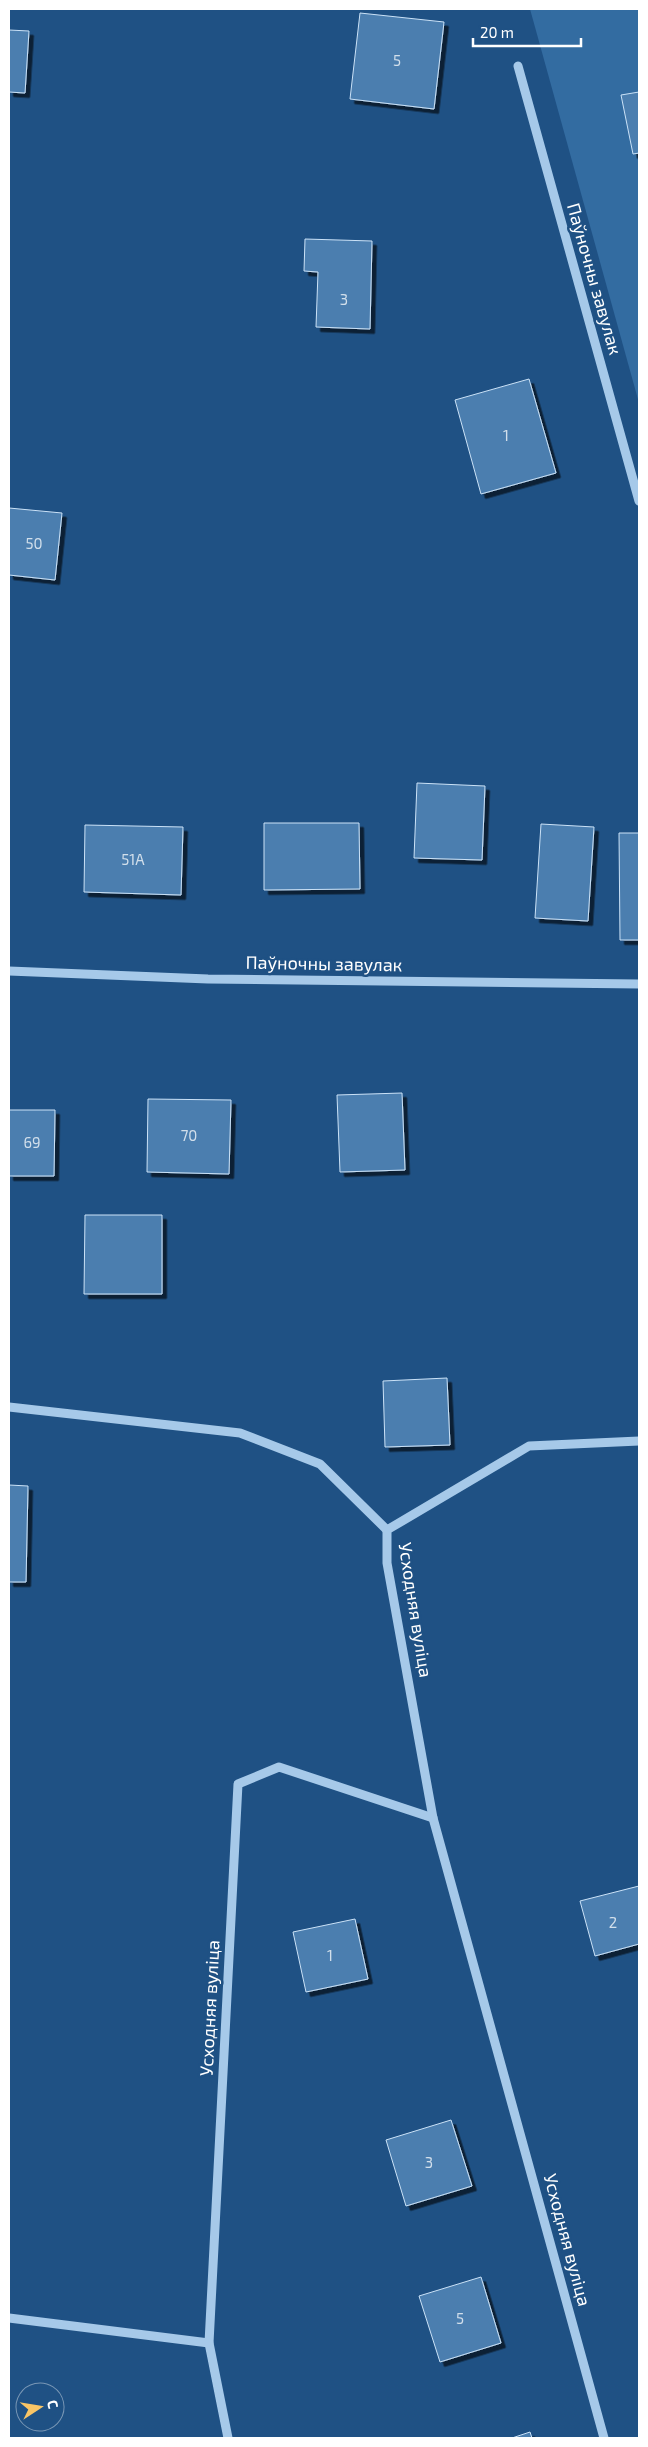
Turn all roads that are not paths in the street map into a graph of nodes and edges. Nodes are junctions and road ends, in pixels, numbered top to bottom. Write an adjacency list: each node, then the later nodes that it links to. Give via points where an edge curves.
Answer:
1 (518, 66): 2 (street, Паўночны завулак)
2 (639, 501)
3 (9, 971): 4 (street, Паўночны завулак, via 208,979)
4 (639, 984)
5 (9, 1407): 7 (street, via 240,1433 320,1464)
6 (639, 1441): 7 (street, Усходняя вуліца, via 529,1446)
7 (387, 1530): 8 (street, Усходняя вуліца, via 387,1563)
8 (434, 1818): 10 (street, Усходняя вуліца, via 279,1767 238,1784); 12 (street, Усходняя вуліца)
9 (9, 2318): 10 (street)
10 (209, 2342): 11 (street, Усходняя вуліца)
11 (228, 2438)
12 (604, 2438)

